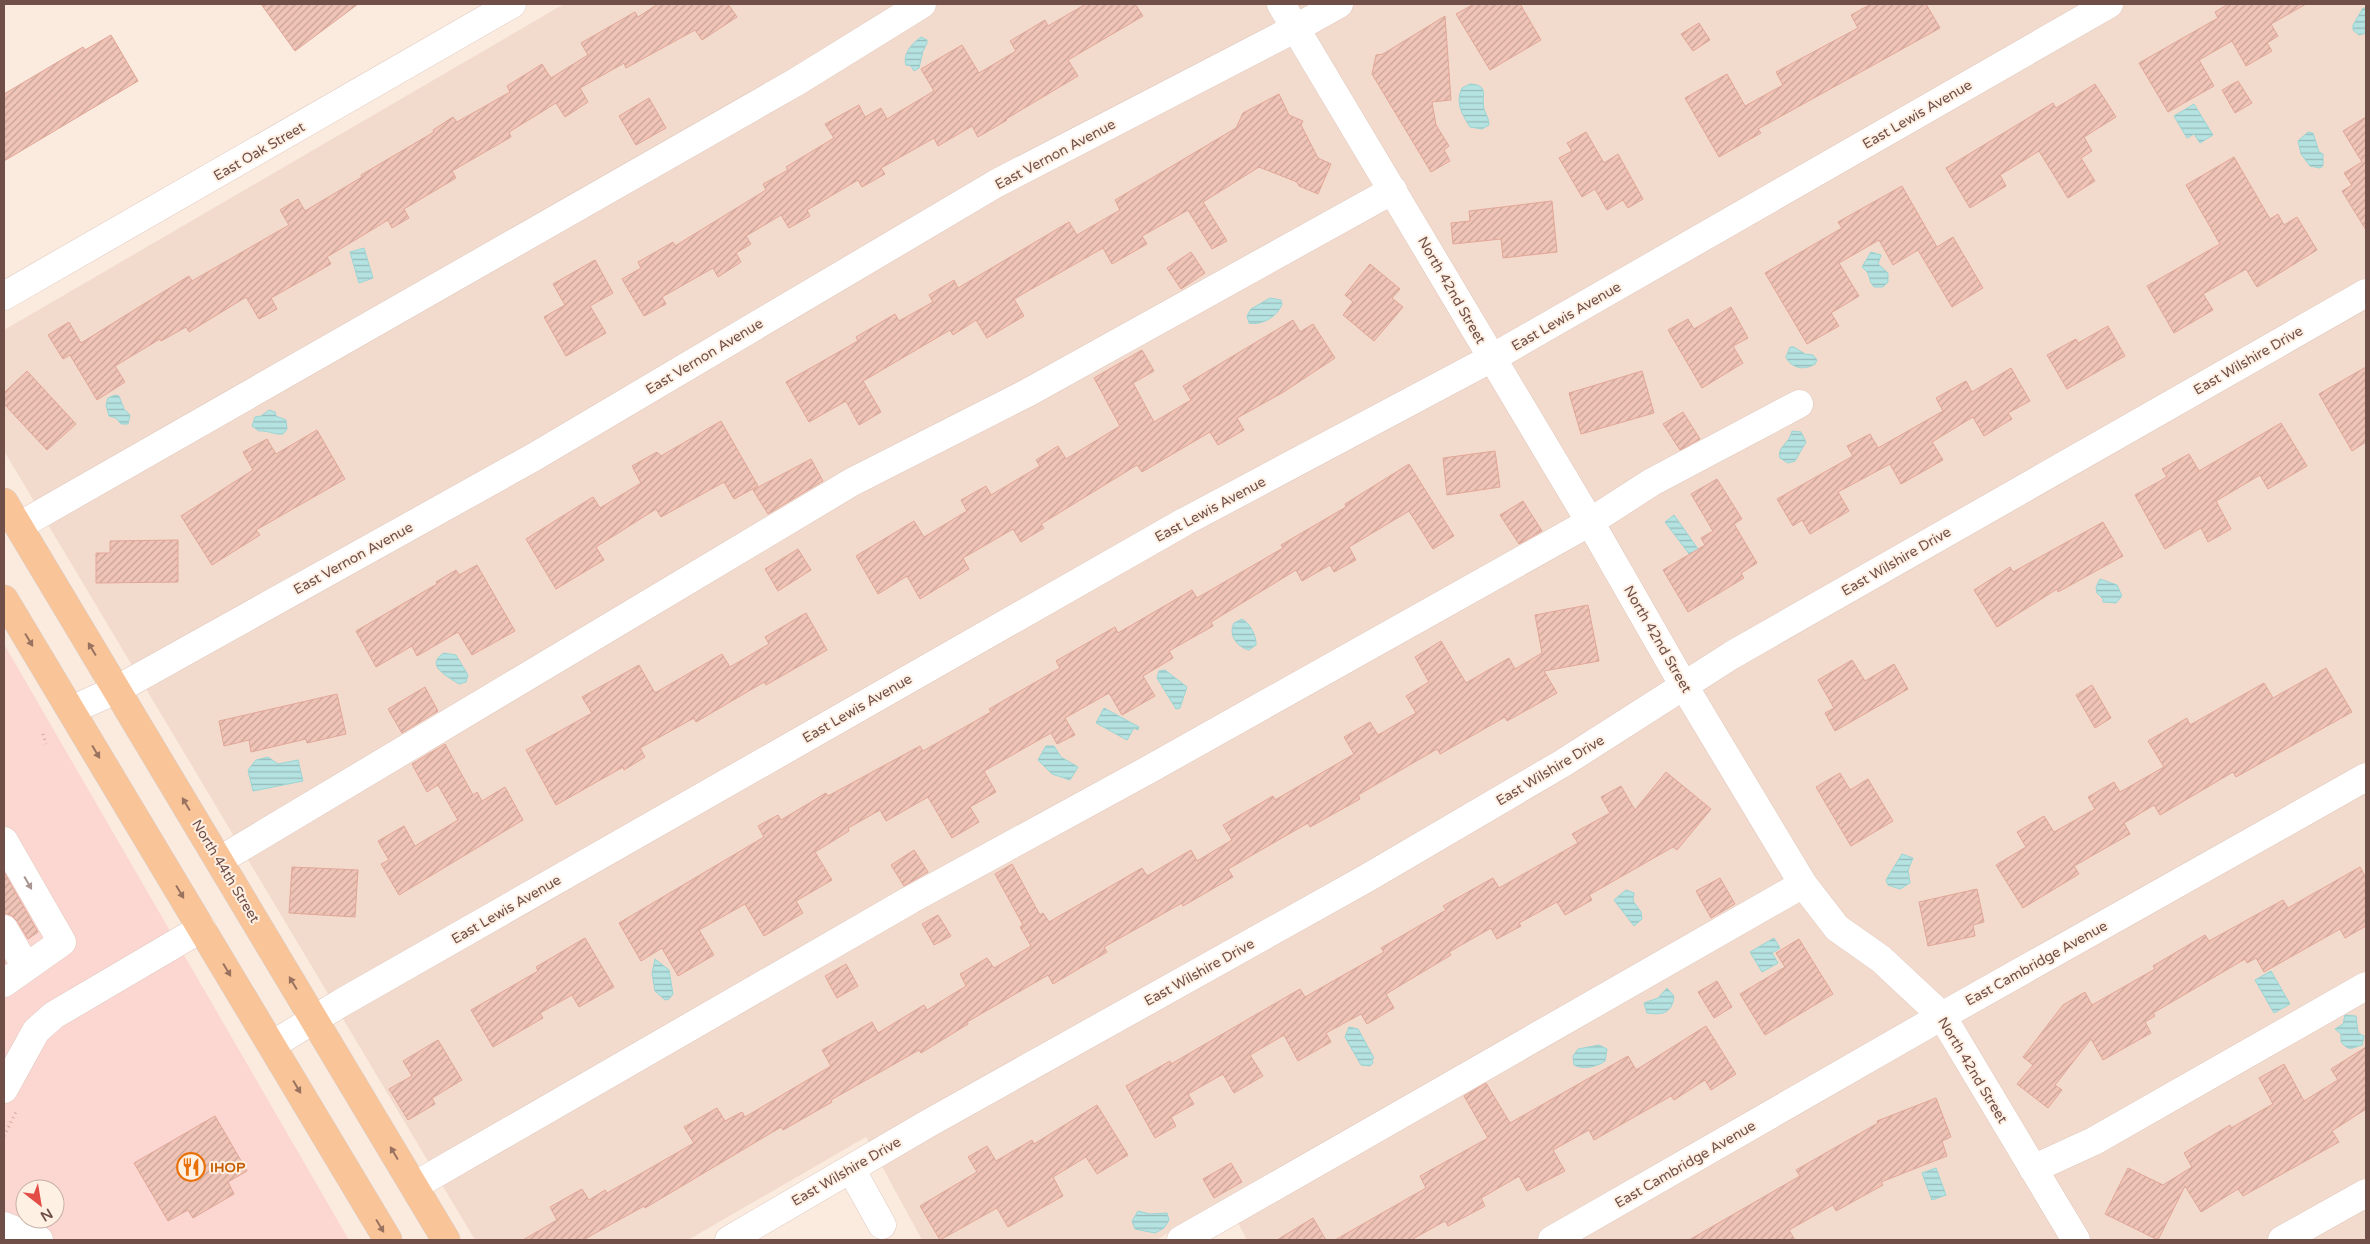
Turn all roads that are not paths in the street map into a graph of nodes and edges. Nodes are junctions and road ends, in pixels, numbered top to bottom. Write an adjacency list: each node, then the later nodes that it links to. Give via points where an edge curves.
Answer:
1 (512, 4): 9 (street, East Oak Street)
2 (922, 4): 14 (street, via 796,82)
3 (1281, 4): 6 (street, North 42nd Street)
4 (1339, 4): 6 (street, East Vernon Avenue)
5 (2109, 4): 10 (street, East Lewis Avenue)
6 (1296, 28): 7 (street, North 42nd Street); 17 (street, East Vernon Avenue, via 998,183 534,456)
7 (1393, 190): 10 (street, North 42nd Street); 21 (street, via 1029,392 852,482)
8 (2366, 293): 16 (street, East Wilshire Drive, via 1732,655)
9 (4, 296)
10 (1492, 358): 13 (street, North 42nd Street); 28 (street, East Lewis Avenue, via 1184,522)
11 (1799, 404): 13 (street, via 1652,482)
12 (4, 502): 14 (main road, North 44th Street)
13 (1590, 522): 16 (street, North 42nd Street); 33 (street, via 910,900)
14 (19, 526): 17 (main road, North 44th Street, one-way to 14)
15 (4, 599): 18 (main road, one-way to 18)
16 (1684, 686): 22 (street, North 42nd Street); 31 (street, East Wilshire Drive, via 1563,764)
17 (116, 690): 18 (street, East Vernon Avenue); 21 (main road, North 44th Street, one-way to 17)
18 (71, 710): 23 (main road, one-way to 23)
19 (2366, 777): 27 (street, East Cambridge Avenue)
20 (4, 840): 25 (street, one-way to 25, via 62,942)
21 (220, 860): 28 (main road, North 44th Street, one-way to 21)
22 (1803, 884): 27 (street, North 42nd Street, via 1837,928 1881,958); 41 (street)
23 (202, 928): 29 (main road, one-way to 29); 30 (street, via 54,1015 36,1031)
24 (4, 929): 25 (street)
25 (12, 970)
26 (2366, 986): 32 (street, via 2094,1141)
27 (1942, 1016): 32 (street, North 42nd Street); 42 (street, East Cambridge Avenue)
28 (314, 1019): 29 (street, East Lewis Avenue); 33 (main road, North 44th Street, one-way to 28)
29 (272, 1045): 38 (main road, one-way to 38)
30 (10, 1100)
31 (851, 1169): 35 (street); 40 (street, East Wilshire Drive)
32 (2033, 1169): 43 (street, North 42nd Street)
33 (414, 1186): 39 (main road, North 44th Street)
34 (2366, 1193): 44 (street)
35 (882, 1225)
36 (4, 1226): 37 (street)
37 (39, 1240)
38 (388, 1240)
39 (446, 1240)
40 (729, 1240)
41 (1181, 1240)
42 (1552, 1240)
43 (2076, 1240)
44 (2282, 1240)

